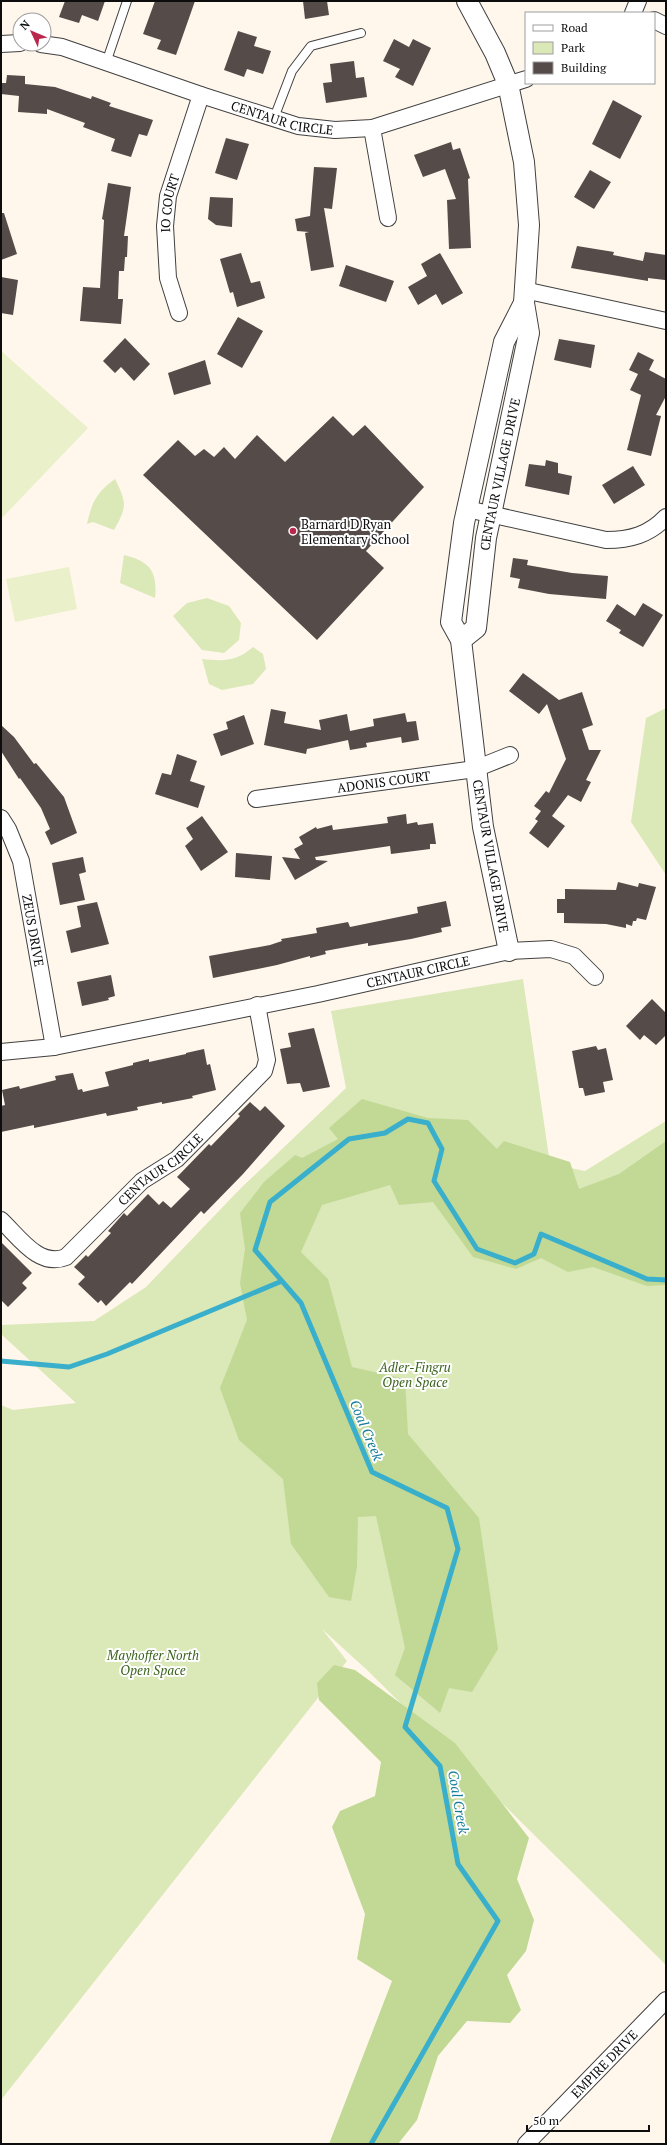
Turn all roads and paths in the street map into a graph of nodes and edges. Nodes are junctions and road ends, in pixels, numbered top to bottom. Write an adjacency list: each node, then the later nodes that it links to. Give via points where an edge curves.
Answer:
1 (127, 1): 9 (lane)
2 (466, 1): 10 (street, CENTAUR VILLAGE DRIVE, via 495,53)
3 (655, 20): 4 (street)
4 (666, 26)
5 (361, 33): 12 (lane, via 311,46 292,72)
6 (12, 43): 7 (street)
7 (1, 44)
8 (52, 46): 9 (street, CENTAUR CIRCLE)
9 (106, 63): 11 (street, CENTAUR CIRCLE)
10 (517, 81): 13 (street, CENTAUR CIRCLE); 15 (street, CENTAUR VILLAGE DRIVE, via 529,225)
11 (201, 96): 12 (street, CENTAUR CIRCLE); 16 (street, IO COURT, via 168,196 168,278)
12 (274, 118): 13 (street, CENTAUR CIRCLE, via 298,126 335,130)
13 (372, 128): 14 (street)
14 (388, 218)
15 (524, 296): 17 (street); 18 (street, CENTAUR VILLAGE DRIVE, via 504,342); 19 (street, CENTAUR VILLAGE DRIVE, via 529,333)
16 (179, 314)
17 (666, 321)
18 (467, 509): 19 (street); 21 (street, CENTAUR VILLAGE DRIVE, via 459,549 451,622)
19 (492, 514): 20 (street, via 606,540 625,540 644,534 659,525); 21 (street, CENTAUR VILLAGE DRIVE, via 483,553 476,628)
20 (666, 517)
21 (461, 640): 23 (street, CENTAUR VILLAGE DRIVE)
22 (510, 755): 23 (street, ADONIS COURT)
23 (475, 769): 24 (street, ADONIS COURT); 26 (street, CENTAUR VILLAGE DRIVE, via 483,827)
24 (256, 799)
25 (1, 818): 29 (street, ZEUS DRIVE, via 21,861)
26 (509, 951): 27 (street, CENTAUR CIRCLE, via 551,949 574,956); 28 (street, CENTAUR CIRCLE, via 348,988)
27 (595, 977)
28 (257, 1005): 29 (street, CENTAUR CIRCLE); 31 (street, CENTAUR CIRCLE, via 267,1060 264,1071 177,1159 142,1181 66,1257 53,1261 39,1257)
29 (54, 1047): 30 (street, CENTAUR CIRCLE)
30 (1, 1052)
31 (1, 1220)
32 (666, 2000): 33 (street, EMPIRE DRIVE)
33 (526, 2144)

